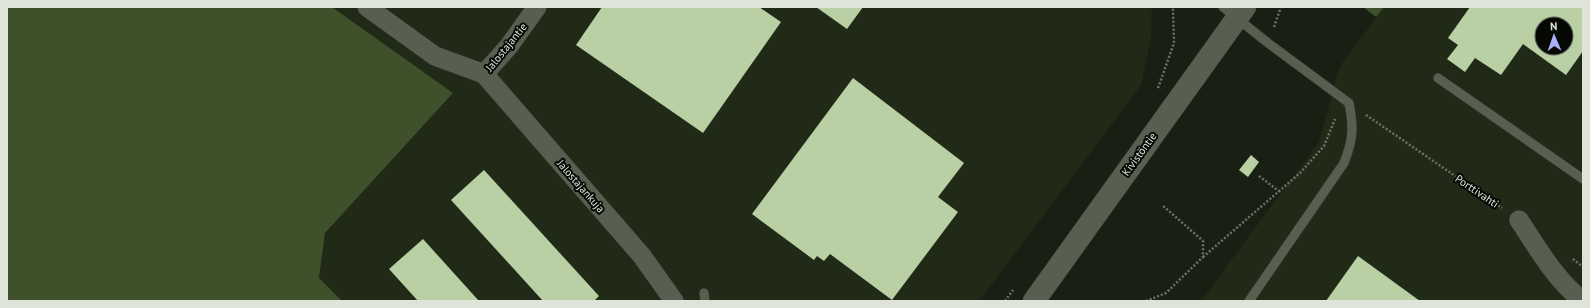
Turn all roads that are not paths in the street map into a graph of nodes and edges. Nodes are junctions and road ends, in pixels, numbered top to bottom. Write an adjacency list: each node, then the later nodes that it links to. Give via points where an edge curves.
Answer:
1 (367, 7): 4 (street, Jalostajantie, via 435,56)
2 (537, 7): 4 (street, Jalostajantie, via 509,46)
3 (1235, 11): 10 (main road, Kivistöntie); 11 (lane, via 1268,43 1349,103 1353,124 1350,147 1344,163)
4 (484, 74): 9 (street, Jalostajankuja, via 642,256)
5 (1438, 78): 6 (lane)
6 (1583, 179)
7 (1519, 220): 8 (street, via 1550,266)
8 (1581, 294)
9 (674, 301)
10 (1034, 301)
11 (1248, 301)

